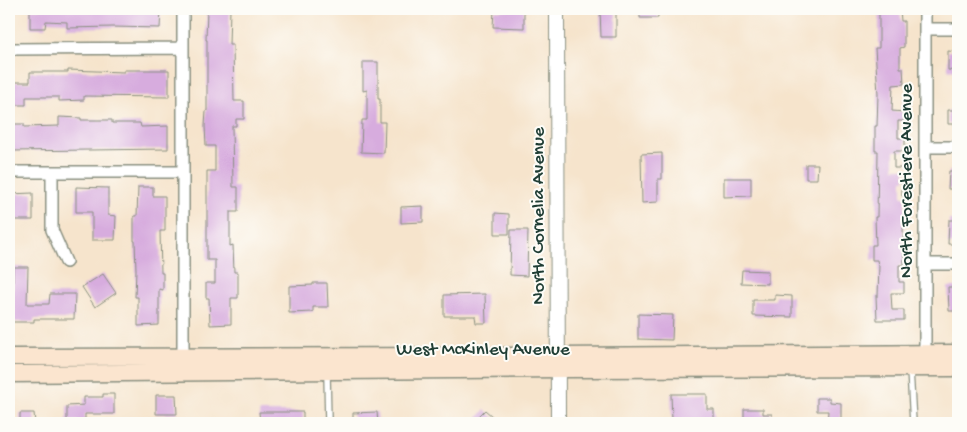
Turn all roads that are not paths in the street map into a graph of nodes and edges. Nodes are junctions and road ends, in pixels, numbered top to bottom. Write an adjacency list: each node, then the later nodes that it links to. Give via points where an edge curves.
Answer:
1 (183, 9): 6 (street)
2 (557, 9): 20 (street, North Cornelia Avenue)
3 (925, 9): 4 (street, North Forestiere Avenue)
4 (925, 29): 5 (street); 8 (street, North Forestiere Avenue)
5 (958, 29)
6 (183, 48): 7 (street); 12 (street)
7 (9, 49)
8 (925, 147): 9 (street); 14 (street, North Forestiere Avenue)
9 (958, 147)
10 (9, 172): 11 (street)
11 (52, 172): 12 (street); 13 (street, via 52,230)
12 (183, 172): 18 (street)
13 (66, 262)
14 (925, 264): 15 (street); 17 (street, North Forestiere Avenue)
15 (958, 264)
16 (958, 353): 17 (main road, West McKinley Avenue)
17 (925, 354): 20 (main road, West McKinley Avenue)
18 (184, 356): 19 (main road, West McKinley Avenue); 20 (main road, West McKinley Avenue)
19 (9, 357)
20 (558, 363): 21 (main road, West McKinley Avenue); 23 (main road, West McKinley Avenue); 26 (street, North Cornelia Avenue)
21 (910, 368): 22 (main road, West McKinley Avenue); 27 (lane)
22 (958, 368)
23 (327, 371): 24 (main road, West McKinley Avenue); 25 (lane)
24 (9, 374)
25 (328, 423)
26 (558, 423)
27 (913, 423)

